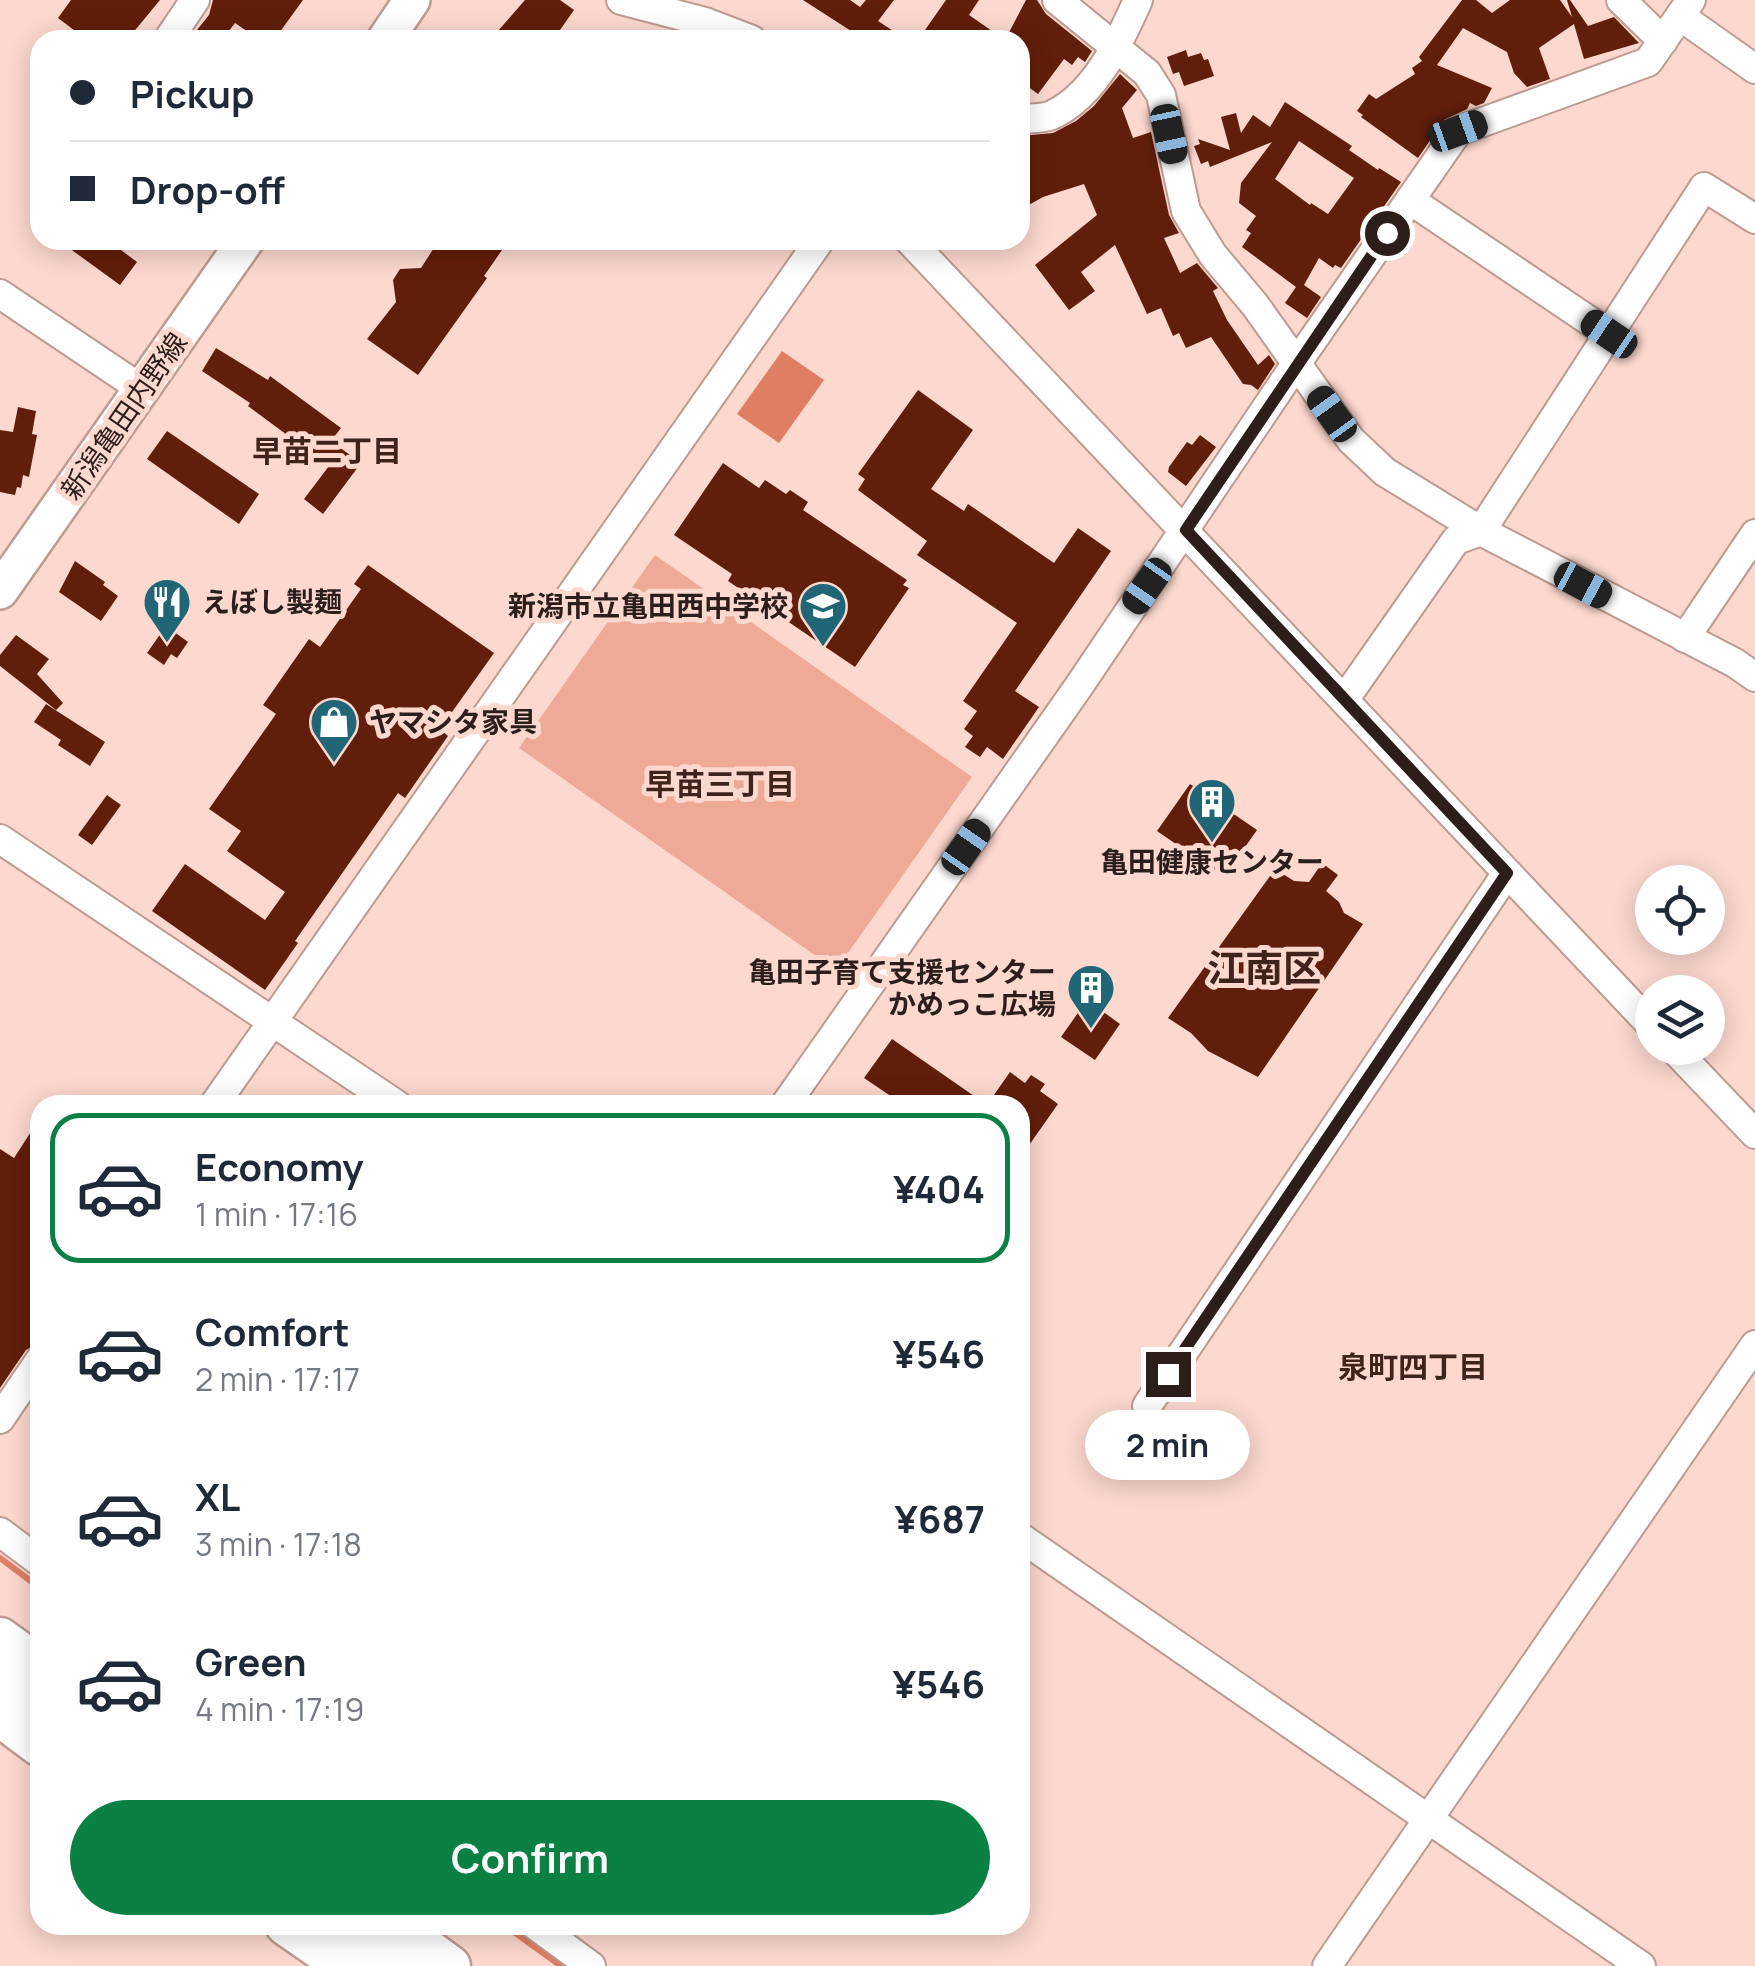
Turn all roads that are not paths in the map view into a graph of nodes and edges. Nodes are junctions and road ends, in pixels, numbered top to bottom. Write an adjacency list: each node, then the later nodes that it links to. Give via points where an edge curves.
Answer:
1 (195, 0): 9 (street)
2 (412, 0): 10 (main road)
3 (621, 0): 11 (street)
4 (685, 0): 12 (street)
5 (1056, 0): 14 (street)
6 (1138, 0): 14 (street)
7 (1621, 0): 13 (street)
8 (1686, 8): 13 (street); 15 (street)
9 (175, 30)
10 (392, 30)
11 (710, 30)
12 (712, 30)
13 (1663, 41): 17 (street, via 1648,62 1458,131)
14 (1116, 48): 16 (street, via 1075,101 1049,117); 24 (street, via 1161,94 1186,211)
15 (1755, 69)
16 (1030, 118)
17 (1410, 200): 23 (street); 24 (street)
18 (1755, 219): 23 (street, via 1704,187)
19 (239, 250): 25 (main road, 新潟亀田内野線)
20 (813, 250): 36 (street)
21 (920, 250): 26 (street)
22 (0, 294): 25 (street)
23 (1609, 334): 27 (street)
24 (1296, 364): 26 (street); 27 (street, via 1351,440 1385,472)
25 (142, 390): 29 (main road, 新潟亀田内野線)
26 (1186, 530): 32 (street); 40 (street)
27 (1481, 531): 30 (street); 32 (street, via 1456,540)
28 (1755, 534): 30 (street)
29 (0, 591)
30 (1685, 638): 31 (street)
31 (1755, 677)
32 (1344, 700): 34 (street)
33 (0, 839): 36 (street)
34 (1507, 873): 35 (street); 44 (street)
35 (1635, 1008)
36 (273, 1019): 38 (street); 39 (street)
37 (1689, 1065): 41 (street)
38 (221, 1095)
39 (383, 1095)
40 (791, 1095)
41 (1755, 1134)
42 (1755, 1346): 57 (street)
43 (30, 1374): 45 (street)
44 (1148, 1406)
45 (0, 1418)
46 (0, 1532): 48 (street)
47 (1030, 1543): 57 (street)
48 (30, 1554)
49 (0, 1610): 50 (highway)
50 (30, 1632)
51 (0, 1638): 52 (highway)
52 (30, 1660)
53 (0, 1675): 54 (highway)
54 (30, 1697)
55 (0, 1716): 56 (highway)
56 (30, 1738)
57 (1428, 1818): 68 (street); 69 (street)
58 (300, 1935): 63 (highway)
59 (354, 1935): 64 (highway)
60 (408, 1935): 65 (highway)
61 (443, 1935): 66 (highway)
62 (549, 1935): 67 (street)
63 (345, 1966)
64 (396, 1966)
65 (450, 1966)
66 (484, 1966)
67 (591, 1966)
68 (1327, 1966)
69 (1641, 1966)

